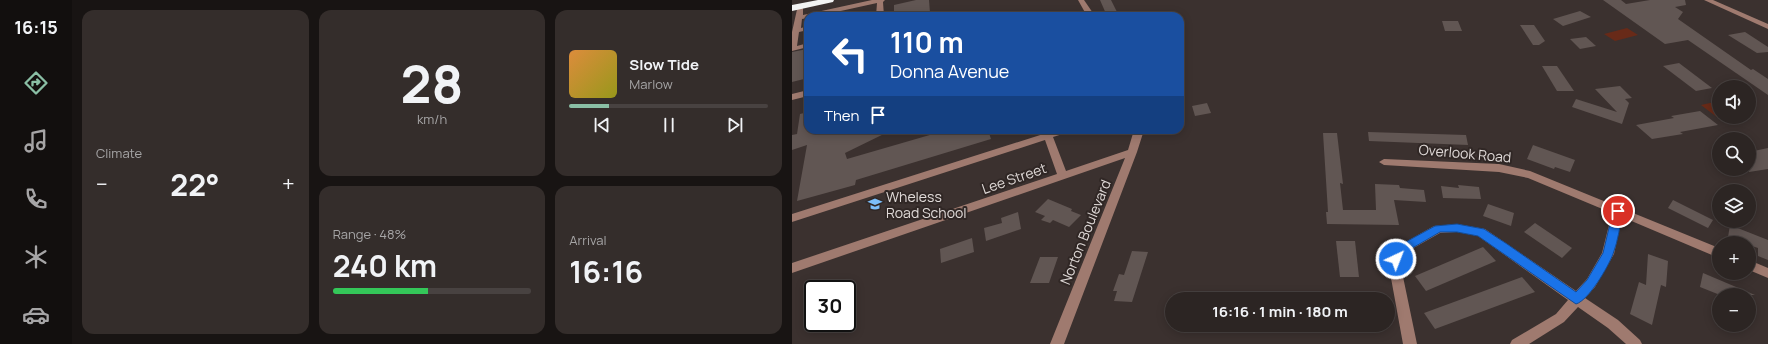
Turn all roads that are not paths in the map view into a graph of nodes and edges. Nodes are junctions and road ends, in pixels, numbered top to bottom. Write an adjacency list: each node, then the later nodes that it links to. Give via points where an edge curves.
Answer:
1 (830, 0): 6 (highway)
2 (881, 0): 5 (street); 7 (street)
3 (1081, 0): 8 (street)
4 (1707, 0): 9 (street)
5 (857, 3): 6 (street)
6 (796, 11): 11 (street)
7 (880, 12)
8 (1088, 12)
9 (1768, 27)
10 (804, 29): 11 (street)
11 (796, 31): 13 (street)
12 (804, 46): 13 (street)
13 (792, 49)
14 (804, 94): 15 (street)
15 (792, 97)
16 (1054, 134): 18 (street)
17 (1138, 134): 19 (street, Norton Boulevard)
18 (1048, 136): 21 (street); 23 (street)
19 (1132, 152): 21 (street, Lee Street); 29 (street, Norton Boulevard)
20 (1384, 162): 22 (street, Overlook Road, via 1499,168 1530,175)
21 (1063, 176): 25 (street, Lee Street)
22 (1618, 211): 24 (street, Overlook Road); 28 (street, via 1608,254 1591,283)
23 (792, 218)
24 (1712, 250)
25 (792, 268)
26 (1756, 268): 27 (street)
27 (1768, 273)
28 (1576, 299): 30 (street, via 1481,232 1438,228 1406,247 1396,259 1395,267); 31 (street, via 1560,318); 32 (street, via 1613,324)
29 (1057, 344)
30 (1410, 344)
31 (1517, 344)
32 (1635, 344)

